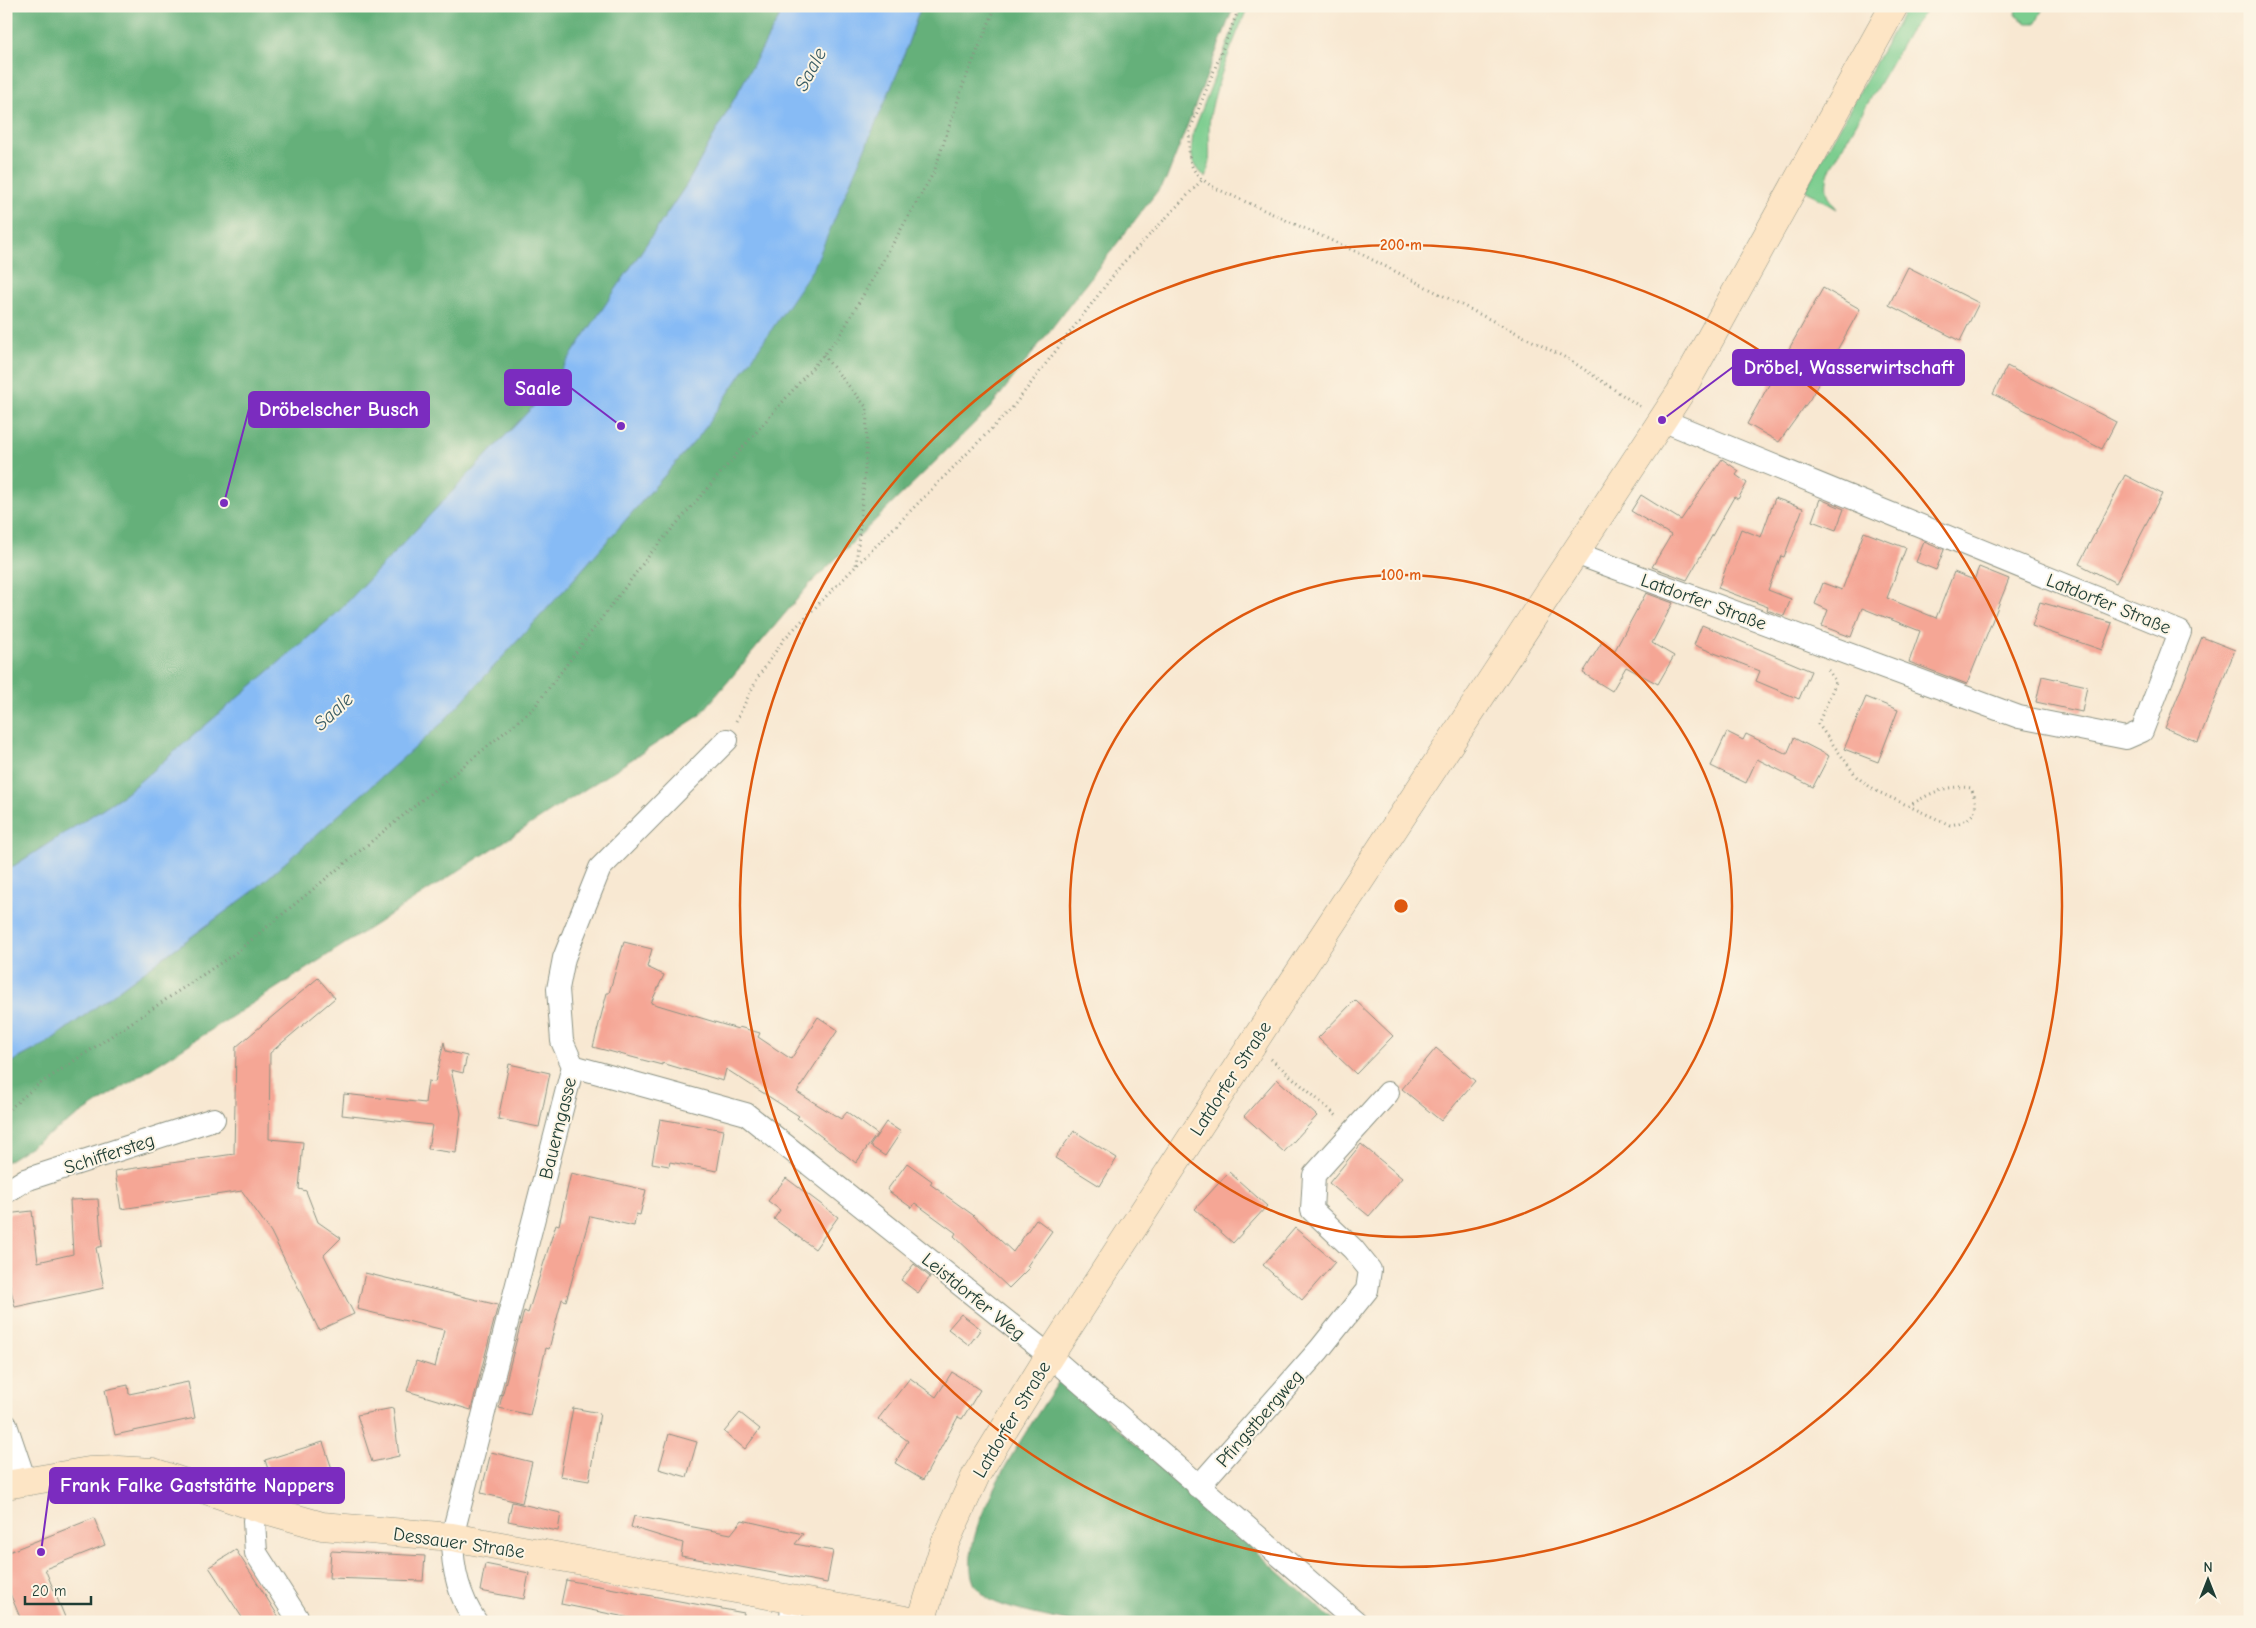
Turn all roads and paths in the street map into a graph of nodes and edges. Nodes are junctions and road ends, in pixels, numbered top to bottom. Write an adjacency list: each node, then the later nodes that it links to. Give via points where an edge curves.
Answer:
1 (996, 6): 5 (path, via 963,85 934,172 839,337)
2 (1240, 6): 4 (path, via 1190,130 1188,151 1192,169)
3 (1894, 6): 6 (main road, Latdorfer Straße, via 1680,393)
4 (1202, 180): 6 (path, via 1357,252 1570,360); 8 (path, via 1122,264 1012,408)
5 (823, 355): 8 (path, via 867,408); 15 (path, via 651,553 533,709 234,954 35,1086)
6 (1662, 420): 7 (main road, Latdorfer Straße); 7 (street, Latdorfer Straße, via 2180,632 2142,731 2126,738 2019,717)
7 (1575, 553): 12 (main road, Latdorfer Straße)
8 (856, 567): 10 (path, via 784,639 758,677)
9 (1826, 667): 11 (path, via 1836,682 1818,724 1857,777 1874,790)
10 (727, 740): 13 (street, Bauerngasse, via 600,868 564,958 558,989 562,1040)
11 (1910, 805): 11 (path, via 1950,824 1961,823 1971,817 1976,809 1976,800 1971,788 1958,786 1938,790)
12 (1253, 1043): 17 (path); 19 (main road, Latdorfer Straße)
13 (573, 1066): 19 (street, Leistdorfer Weg, via 746,1114); 24 (street, Bauerngasse)
14 (1388, 1093): 17 (street)
15 (6, 1112)
16 (214, 1118): 18 (street, Schiffersteg, via 25,1180)
17 (1354, 1131): 22 (street, Pfingstbergweg, via 1314,1175 1312,1210 1370,1270 1367,1290 1319,1350)
18 (6, 1192)
19 (1050, 1356): 22 (street, Leistdorfer Weg); 29 (main road, Latdorfer Straße, via 976,1475 945,1543)
20 (6, 1425): 21 (street)
21 (15, 1483): 23 (main road, Dessauer Straße, via 89,1471 153,1472)
22 (1198, 1487): 30 (street, Leistdorfer Weg)
23 (259, 1508): 24 (main road, Dessauer Straße, via 322,1526); 26 (street, via 254,1521 256,1553)
24 (452, 1537): 25 (main road, Dessauer Straße); 27 (street, Bauerngasse, via 452,1555 460,1591)
25 (792, 1610): 28 (main road, Dessauer Straße)
26 (300, 1622)
27 (476, 1622)
28 (916, 1622)
29 (921, 1622)
30 (1356, 1622)

